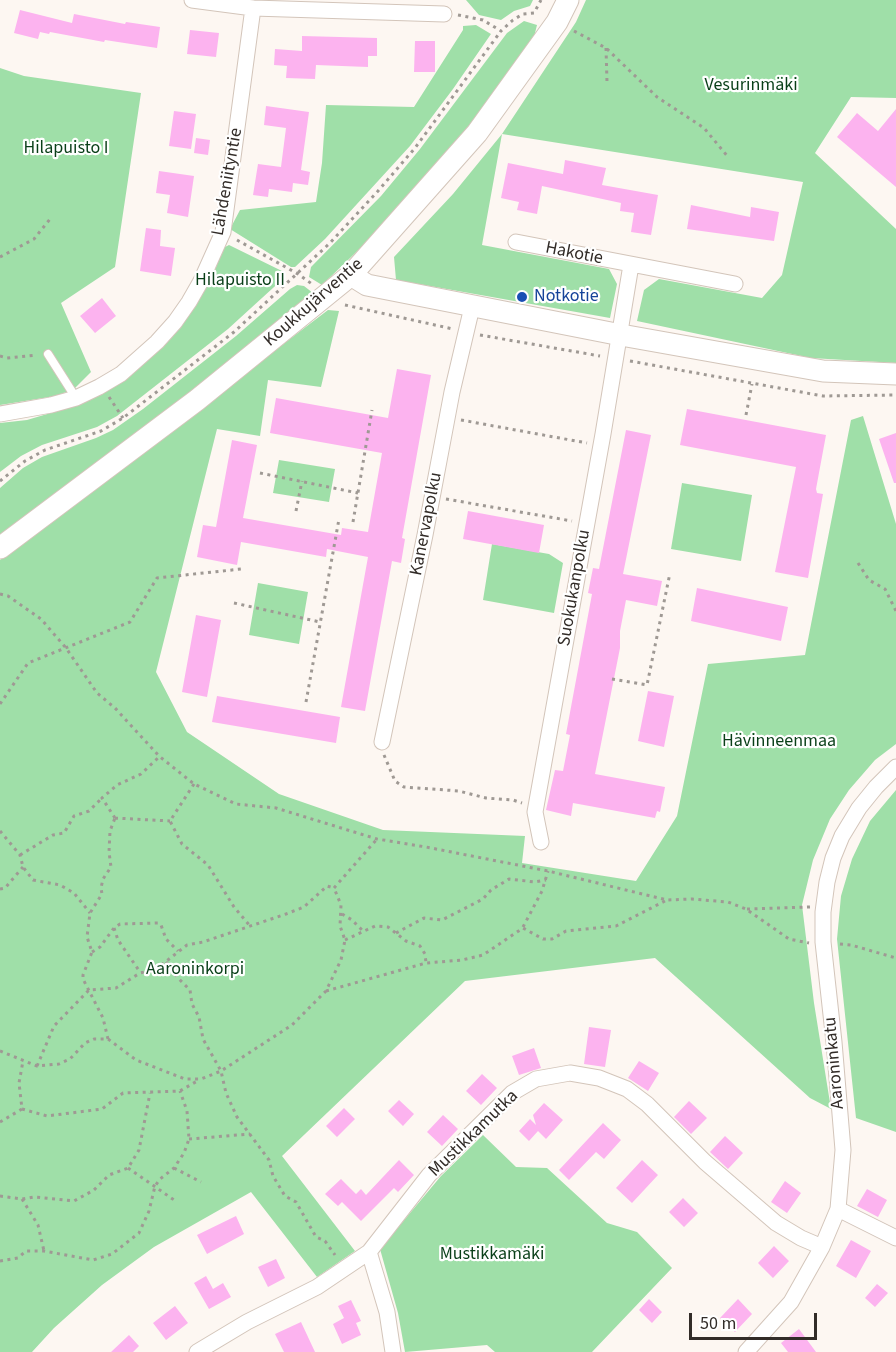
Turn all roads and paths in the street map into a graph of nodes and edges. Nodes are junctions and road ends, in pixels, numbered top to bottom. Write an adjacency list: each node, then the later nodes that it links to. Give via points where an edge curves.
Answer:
1 (192, 0): 4 (street)
2 (541, 0): 7 (path, via 534,13 523,14)
3 (568, 0): 6 (street, Koukkujärventie)
4 (253, 8): 5 (street); 23 (street, Lähdeniityntie, via 223,232 201,281 175,322 141,357)
5 (444, 14): 7 (path, via 483,20)
6 (557, 22): 8 (path); 15 (street, Koukkujärventie, via 477,133)
7 (501, 32): 28 (path, via 416,148 330,243 234,332)
8 (606, 48): 9 (path); 10 (path, via 657,97 704,128)
9 (607, 82)
10 (729, 158)
11 (50, 219): 13 (path, via 34,239)
12 (516, 242): 14 (street, Hakotie)
13 (0, 257)
14 (631, 265): 16 (street, Hakotie); 18 (street)
15 (351, 275): 17 (street, via 367,285); 40 (street, Koukkujärventie, via 197,400)
16 (735, 284)
17 (472, 307): 18 (street); 29 (street, Kanervapolku)
18 (621, 335): 21 (street, via 823,371); 30 (street, Suokukanpolku)
19 (48, 354): 20 (path); 24 (lane)
20 (0, 356)
21 (896, 374)
22 (752, 384): 27 (path)
23 (99, 387): 24 (street, Lähdeniityntie); 28 (path)
24 (76, 398): 26 (street, Lähdeniityntie)
25 (372, 410): 34 (path)
26 (0, 414)
27 (746, 415)
28 (123, 418): 32 (path, via 101,431 45,450)
29 (447, 418): 30 (path); 35 (street, Kanervapolku)
30 (601, 446): 39 (street, Suokukanpolku)
31 (260, 473): 33 (path)
32 (0, 481)
33 (302, 481): 34 (path); 36 (path)
34 (358, 493): 38 (path)
35 (432, 497): 39 (path); 52 (street, Kanervapolku)
36 (296, 512)
37 (339, 519): 47 (path)
38 (353, 522)
39 (587, 524): 57 (street, Suokukanpolku)
40 (0, 548)
41 (858, 563): 46 (path, via 869,580 885,588)
42 (241, 568): 48 (path, via 157,578 130,622)
43 (670, 573): 49 (path, via 647,685)
44 (0, 594): 48 (path, via 41,619)
45 (234, 603): 47 (path)
46 (896, 611)
47 (320, 622): 50 (path)
48 (66, 648): 51 (path, via 28,663); 53 (path, via 96,693 116,708)
49 (612, 679)
50 (306, 702)
51 (0, 704)
52 (382, 742): 57 (path, via 389,770 404,787 513,800)
53 (159, 756): 55 (path); 56 (path, via 141,774 117,784)
54 (896, 767): 80 (street, Aaroninkatu, via 859,808 842,836 827,882)
55 (194, 784): 59 (path); 61 (path, via 236,804 276,808)
56 (102, 798): 58 (path); 63 (path, via 89,811 74,816 64,833 53,835)
57 (535, 812): 62 (street, Suokukanpolku)
58 (115, 818): 59 (path); 72 (path, via 110,831 111,867 103,879 102,894)
59 (170, 821): 74 (path, via 182,844 208,865)
60 (0, 831): 63 (path)
61 (377, 839): 65 (path); 67 (path)
62 (541, 842)
63 (20, 855): 64 (path)
64 (23, 867): 68 (path); 72 (path, via 33,880 60,885 74,893)
65 (548, 871): 66 (path); 69 (path)
66 (546, 880): 75 (path); 78 (path, via 509,879 483,899 442,920 424,918)
67 (334, 888): 73 (path); 74 (path, via 327,886 304,907)
68 (0, 889)
69 (667, 900): 71 (path, via 729,902); 75 (path, via 616,926 566,931 552,939 543,939)
70 (815, 906): 71 (path)
71 (746, 909): 80 (path, via 789,939)
72 (90, 913): 82 (path, via 87,937)
73 (342, 914): 77 (path); 79 (path, via 340,926)
74 (250, 926): 81 (path)
75 (523, 927): 85 (path, via 483,955)
76 (114, 928): 81 (path, via 120,924 158,923); 82 (path); 86 (path)
77 (364, 932): 78 (path, via 375,926 388,927); 79 (path)
78 (396, 933): 85 (path, via 420,946)
79 (345, 940): 88 (path, via 339,966)
80 (823, 942): 83 (path, via 851,945); 108 (street, Aaroninkatu, via 843,1150)
81 (178, 951): 84 (path)
82 (92, 952): 87 (path, via 83,975)
83 (896, 958)
84 (166, 962): 86 (path, via 155,970); 93 (path, via 190,990 203,1039)
85 (426, 963): 88 (path)
86 (140, 973): 87 (path, via 116,988)
87 (89, 990): 89 (path); 92 (path, via 54,1026)
88 (326, 991): 93 (path, via 292,1025)
89 (108, 1039): 92 (path, via 85,1043 70,1059 59,1064); 94 (path, via 136,1060 185,1079)
90 (0, 1051): 91 (path)
91 (22, 1061): 92 (path); 97 (path)
92 (37, 1066)
93 (221, 1071): 94 (path); 99 (path, via 237,1117)
94 (201, 1079): 95 (path)
95 (180, 1091): 96 (path); 100 (path, via 188,1111)
96 (150, 1093): 97 (path, via 123,1093 102,1109 47,1116); 101 (path, via 139,1150)
97 (22, 1109): 98 (path)
98 (0, 1122)
99 (250, 1134): 100 (path); 114 (path, via 269,1160 285,1196 296,1202 316,1237 325,1241)
100 (189, 1139): 102 (path)
101 (128, 1168): 104 (path); 106 (path, via 109,1175 94,1190 74,1201)
102 (174, 1168): 103 (path); 104 (path)
103 (201, 1182)
104 (155, 1186): 107 (path); 111 (path, via 139,1233 112,1254 93,1260)
105 (0, 1196): 106 (path)
106 (22, 1199): 111 (path, via 38,1225)
107 (177, 1202)
108 (838, 1209): 109 (street); 110 (street, Aaroninkatu)
109 (896, 1238)
110 (822, 1247): 112 (street, Mustikkamutka, via 777,1223 627,1089 599,1078 570,1073 536,1079 512,1093 429,1175); 117 (street, Aaroninkatu, via 791,1302)
111 (44, 1251): 113 (path, via 26,1251 18,1258)
112 (369, 1252): 114 (street, Mustikkamutka); 116 (street, via 387,1312)
113 (0, 1261)
114 (345, 1269): 115 (street, Mustikkamutka)
115 (197, 1352)
116 (393, 1352)
117 (746, 1352)

